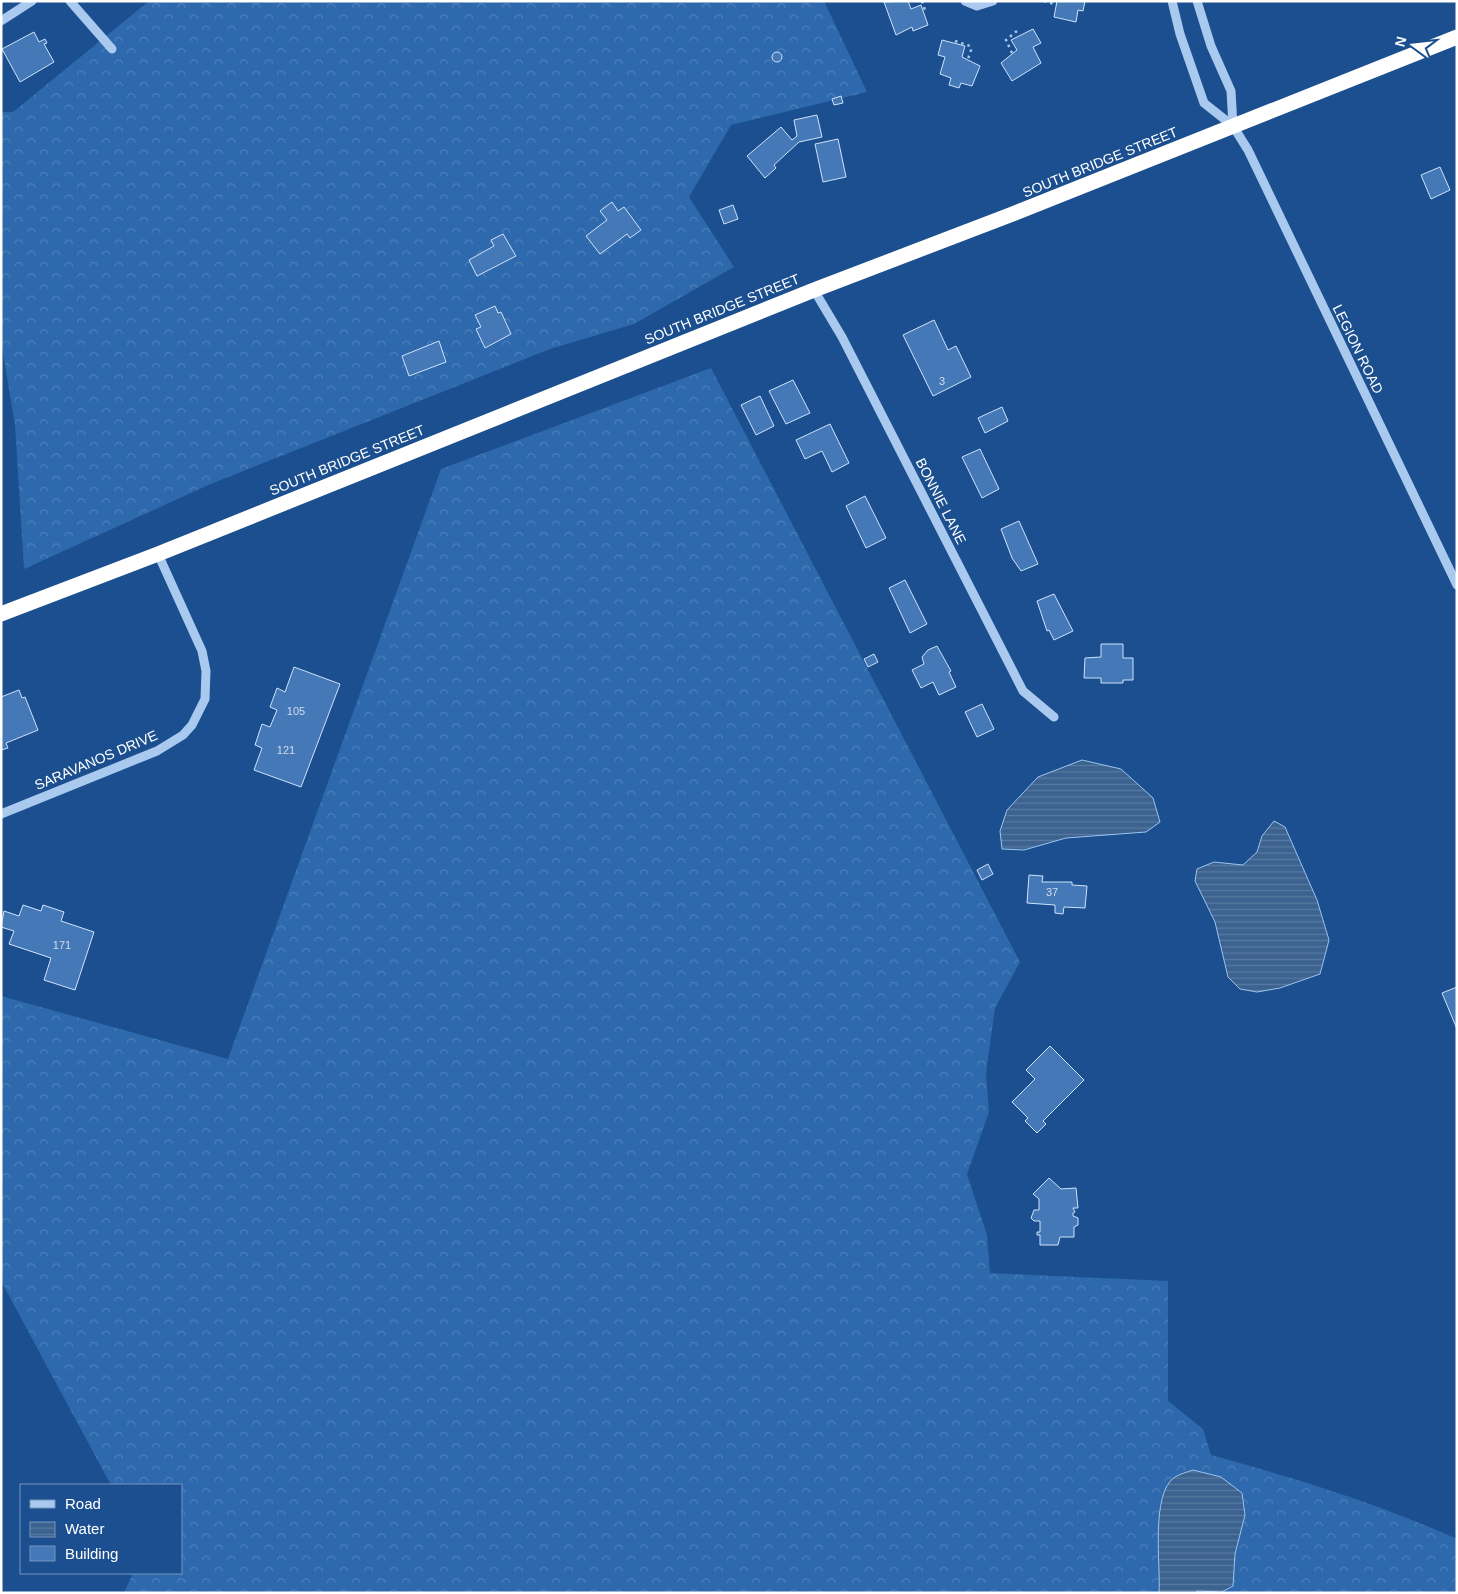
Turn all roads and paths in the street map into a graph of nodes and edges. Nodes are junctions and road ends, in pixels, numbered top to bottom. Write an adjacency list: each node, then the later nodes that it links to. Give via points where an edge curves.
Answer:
1 (32, 1): 11 (street)
2 (70, 1): 15 (street)
3 (922, 1): 10 (path)
4 (965, 1): 5 (street, via 977,6)
5 (993, 1)
6 (1044, 1): 9 (path)
7 (1172, 1): 18 (street, via 1204,103)
8 (1197, 1): 18 (street, via 1211,46 1231,92)
9 (1057, 4)
10 (926, 12)
11 (1, 21)
12 (1018, 30): 16 (path, via 1006,40)
13 (1457, 37): 18 (highway, SOUTH BRIDGE STREET)
14 (955, 41): 17 (path, via 970,46)
15 (112, 49)
16 (1012, 53)
17 (968, 59)
18 (1233, 126): 19 (highway, SOUTH BRIDGE STREET); 21 (street, LEGION ROAD, via 1248,150)
19 (814, 290): 20 (highway, SOUTH BRIDGE STREET); 23 (street, BONNIE LANE, via 842,337 1023,691)
20 (158, 554): 22 (highway, SOUTH BRIDGE STREET); 24 (street, SARAVANOS DRIVE, via 202,651 206,672 205,699 192,725 183,735 157,751)
21 (1457, 585)
22 (1, 614)
23 (1054, 717)
24 (1, 814)

